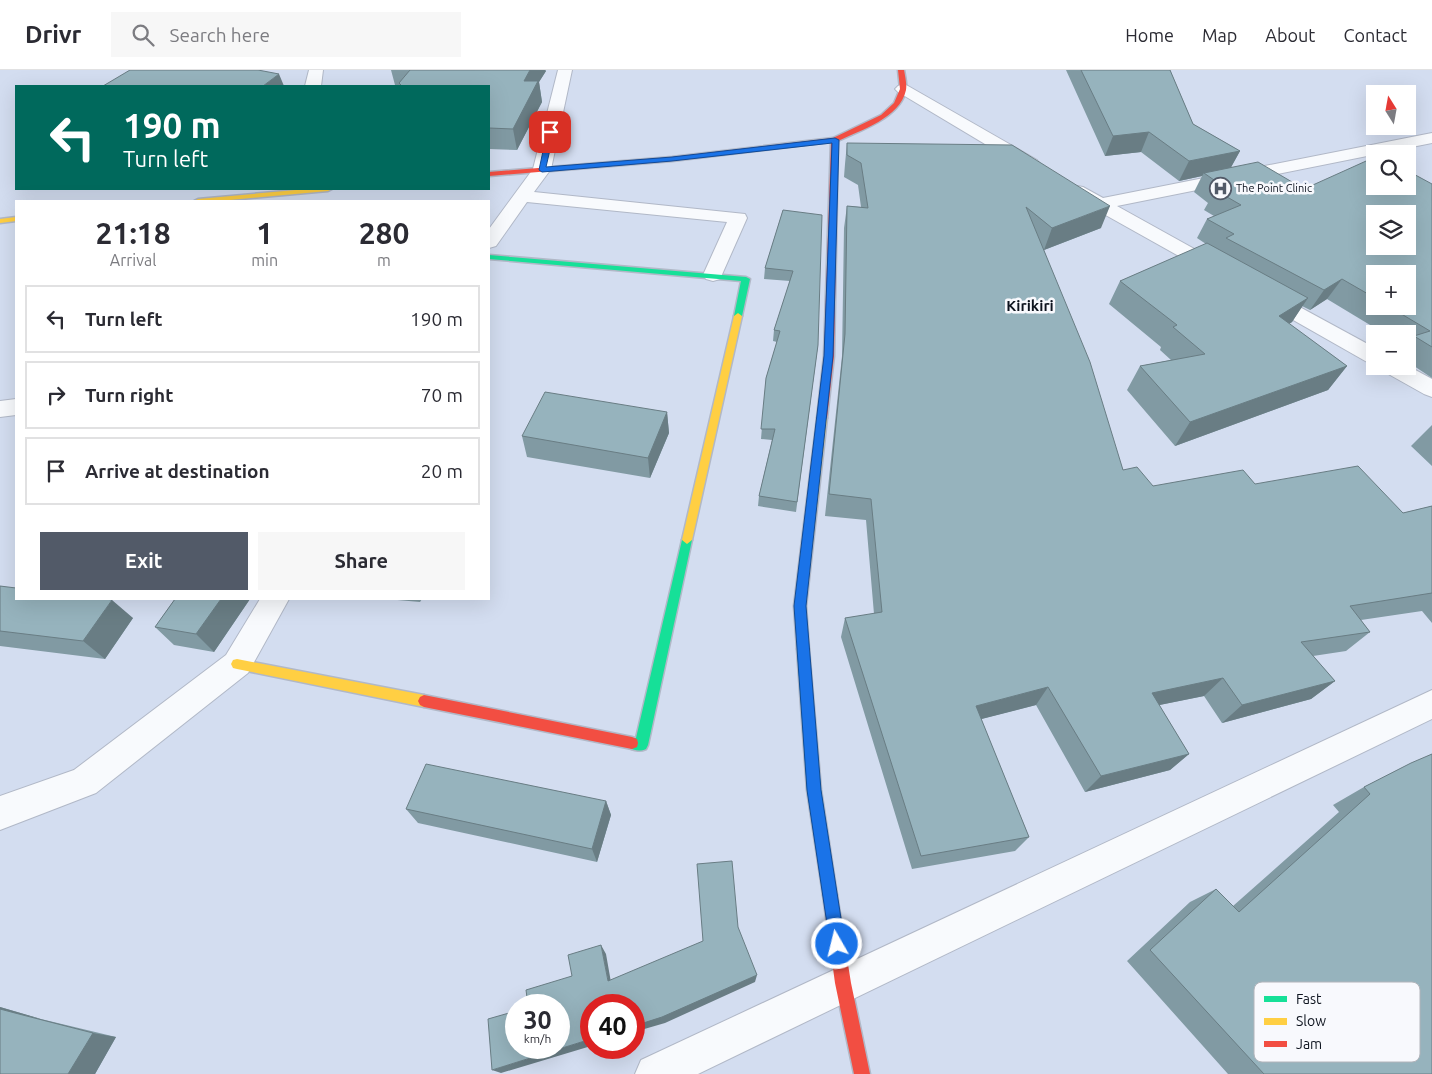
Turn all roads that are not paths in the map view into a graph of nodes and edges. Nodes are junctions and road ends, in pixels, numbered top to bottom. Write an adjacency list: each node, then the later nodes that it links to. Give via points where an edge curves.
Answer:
1 (316, 70): 4 (street)
2 (565, 70): 8 (street)
3 (902, 70): 5 (street)
4 (313, 85)
5 (903, 89): 7 (street, via 897,104 883,116); 10 (street)
6 (1432, 138): 15 (street)
7 (835, 140): 8 (street); 30 (street, via 829,356 800,606 814,790)
8 (542, 170): 9 (street); 13 (street)
9 (490, 174)
10 (1048, 174)
11 (1065, 184): 15 (street)
12 (295, 190): 14 (street)
13 (522, 196): 18 (street); 20 (street, via 738,218)
14 (207, 200)
15 (1100, 204): 21 (street)
16 (15, 219): 17 (street)
17 (0, 221)
18 (490, 241)
19 (490, 257): 20 (street)
20 (713, 275): 27 (street, via 746,279 641,745)
21 (1366, 352)
22 (1407, 375): 23 (street)
23 (1432, 389)
24 (15, 407): 25 (street)
25 (0, 410)
26 (275, 600): 27 (street)
27 (237, 664): 29 (street, via 84,782)
28 (1432, 704): 30 (street)
29 (0, 813)
30 (843, 983): 31 (street); 32 (street)
31 (655, 1074)
32 (862, 1074)

